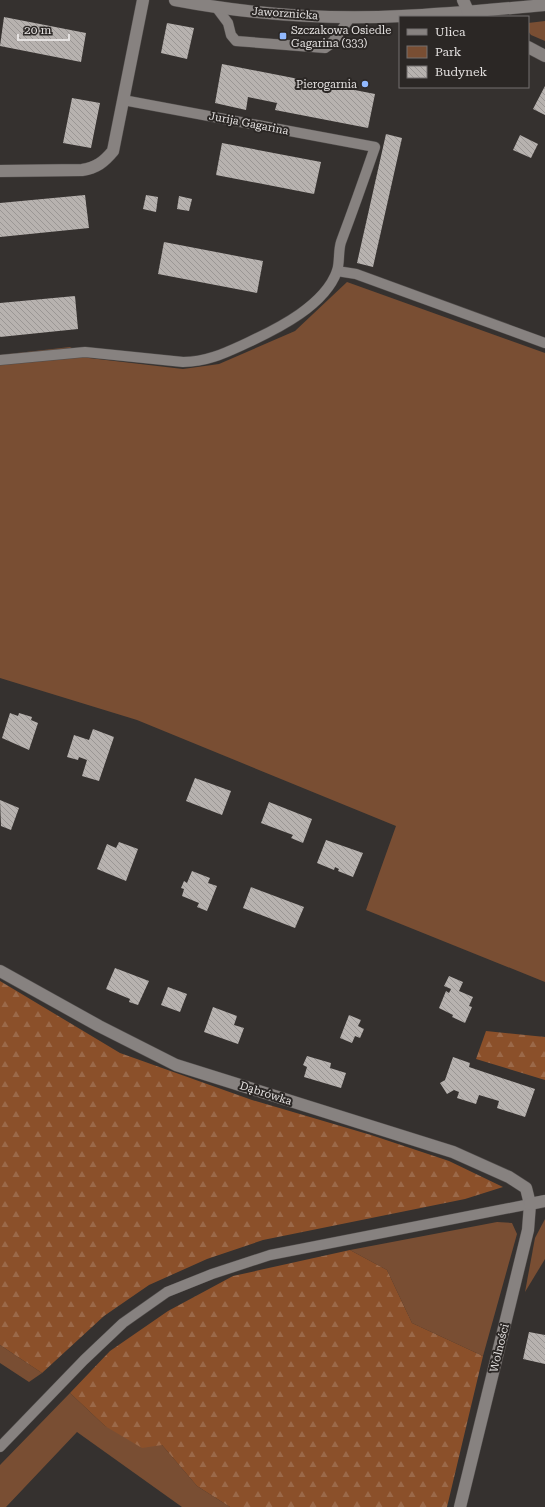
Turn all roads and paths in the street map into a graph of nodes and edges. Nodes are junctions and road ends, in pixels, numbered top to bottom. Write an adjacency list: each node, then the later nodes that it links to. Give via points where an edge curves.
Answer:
1 (143, 0): 12 (street)
2 (175, 0): 5 (street, Jaworznicka)
3 (463, 0): 6 (street)
4 (545, 5): 6 (street, Jaworznicka)
5 (216, 7): 9 (street, Jaworznicka, via 280,14); 9 (lane, via 228,23 231,35 236,41 325,48 333,43 339,30)
6 (472, 14): 8 (street, Jaworznicka)
7 (399, 16): 9 (street, Jaworznicka)
8 (402, 16)
9 (351, 17)
10 (529, 48): 11 (street)
11 (545, 56)
12 (123, 100): 13 (street, via 113,151 100,165 82,170); 14 (lane, Jurija Gagarina, via 375,147 339,248)
13 (0, 171)
14 (337, 271): 15 (lane, via 356,274); 16 (lane, via 309,308 288,323 213,358 183,362 85,352)
15 (545, 343)
16 (0, 360)
17 (0, 971): 19 (street, Dąbrówka, via 176,1065 453,1152 510,1177 526,1188)
18 (545, 1201): 19 (street)
19 (530, 1204): 20 (lane, via 270,1255 167,1292 123,1323); 21 (street, Wolności, via 528,1230)
20 (0, 1447)
21 (460, 1507)

